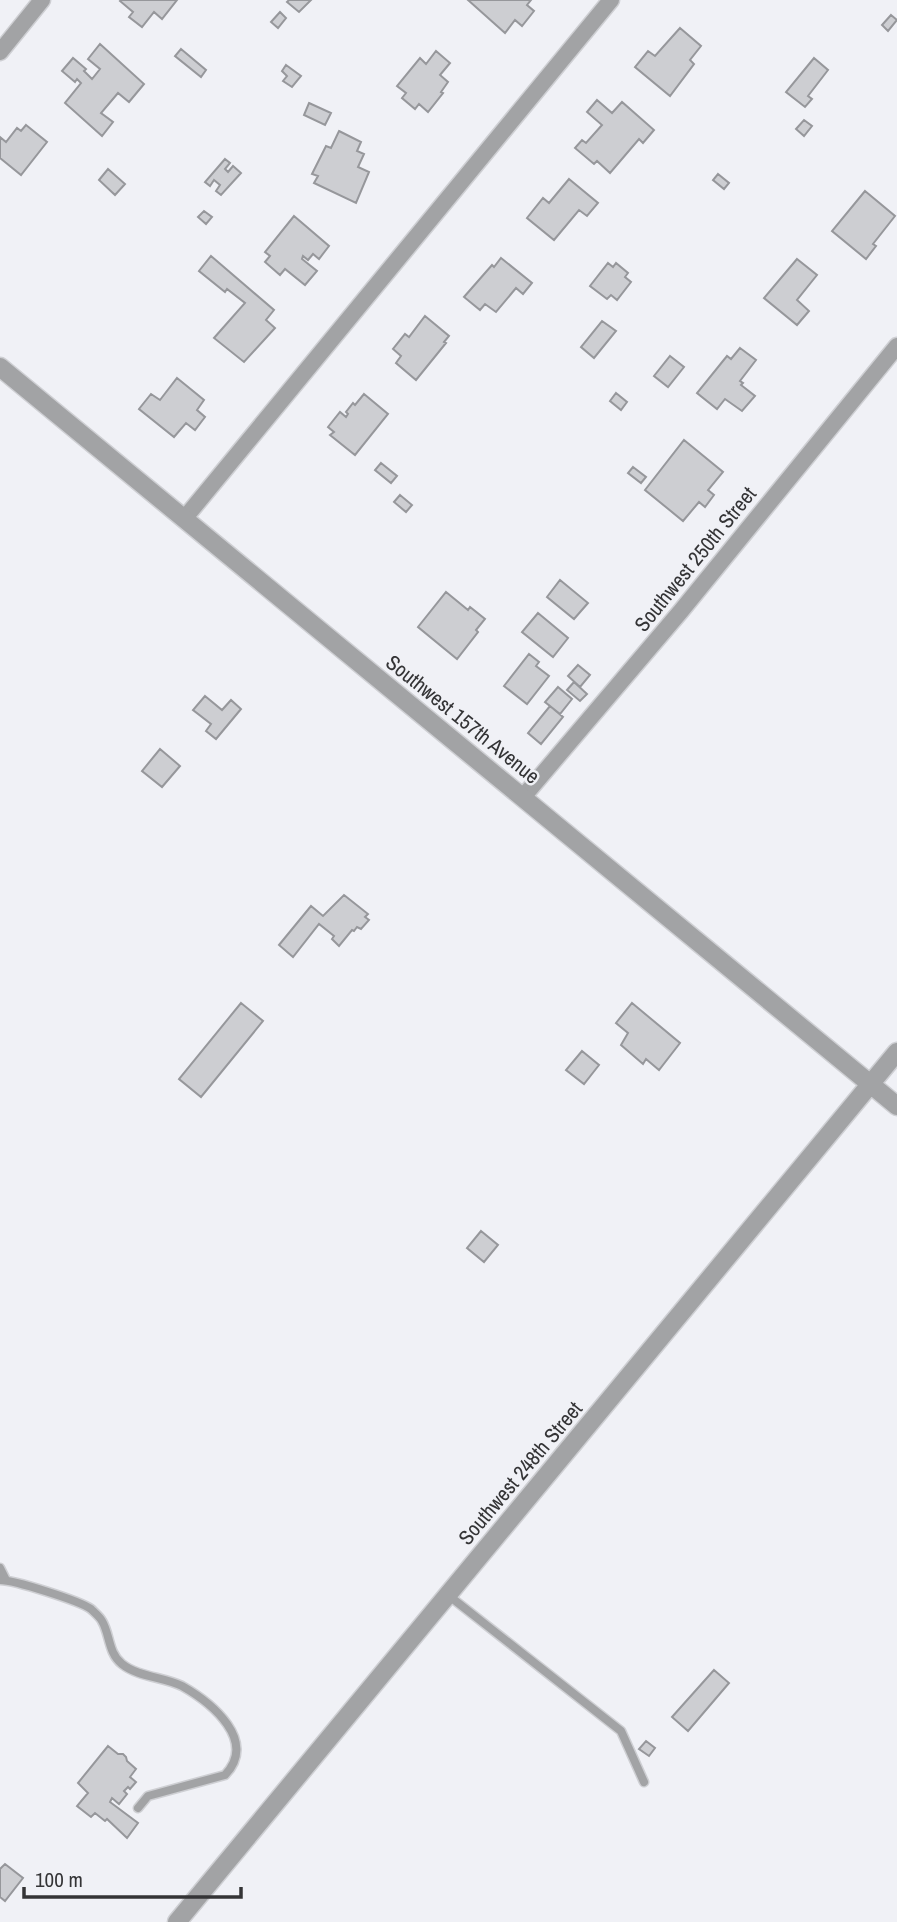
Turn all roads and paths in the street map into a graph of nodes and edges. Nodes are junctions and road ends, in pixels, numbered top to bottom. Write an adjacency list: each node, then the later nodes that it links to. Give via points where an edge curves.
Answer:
1 (42, 0): 3 (street)
2 (611, 0): 6 (street)
3 (0, 52)
4 (897, 345): 7 (street, Southwest 250th Street)
5 (0, 367): 6 (street, Southwest 157th Avenue)
6 (184, 519): 7 (street, Southwest 157th Avenue)
7 (523, 797): 9 (street, Southwest 157th Avenue)
8 (897, 1052): 9 (street, Southwest 248th Street)
9 (870, 1084): 10 (street, Southwest 157th Avenue); 13 (street, Southwest 248th Street)
10 (897, 1106)
11 (0, 1568): 12 (lane)
12 (3, 1580): 15 (lane, via 90,1609 102,1622 122,1664 182,1686 228,1723 238,1746 232,1768 225,1775 148,1796)
13 (448, 1595): 14 (lane, via 621,1731); 16 (street, Southwest 248th Street)
14 (644, 1782)
15 (138, 1808)
16 (177, 1922)

